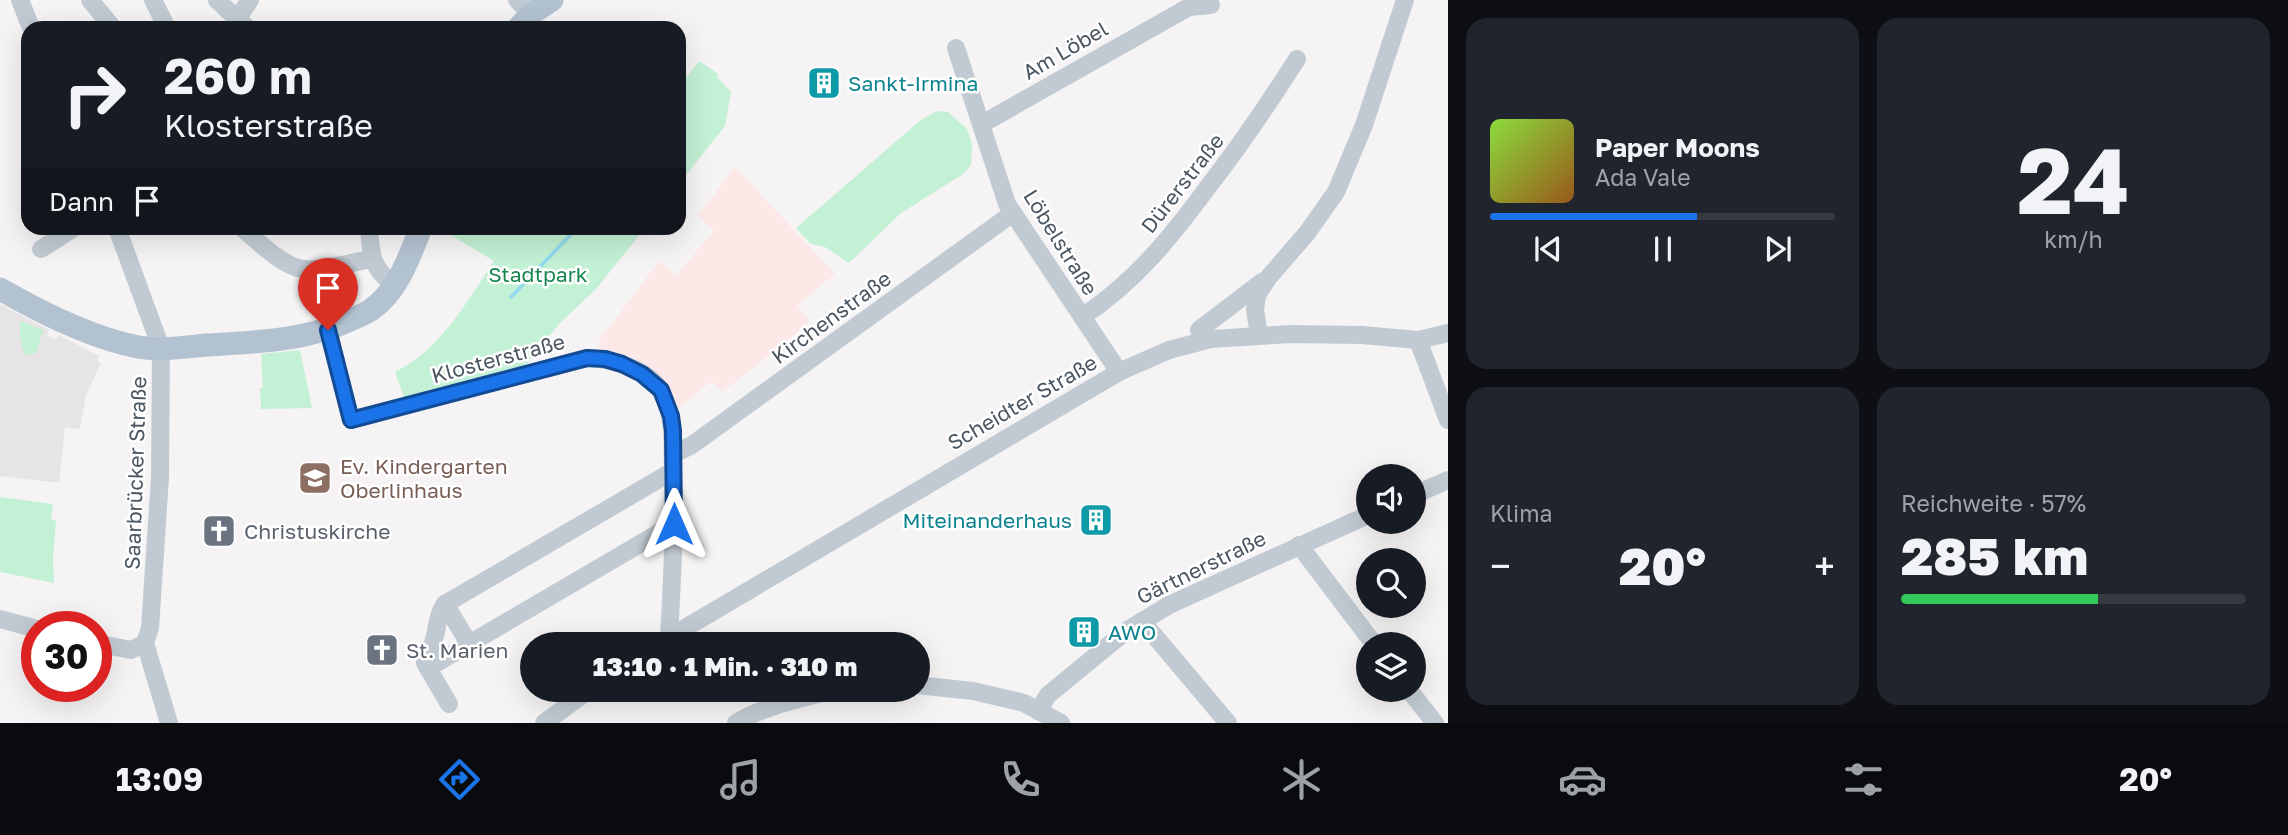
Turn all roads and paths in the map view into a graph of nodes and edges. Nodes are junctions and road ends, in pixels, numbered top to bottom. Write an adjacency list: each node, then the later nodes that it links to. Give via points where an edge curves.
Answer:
1 (20, 0): 10 (street)
2 (90, 0): 11 (street)
3 (153, 0): 12 (street)
4 (217, 0): 13 (street)
5 (250, 0): 14 (street)
6 (552, 0): 9 (main road)
7 (1405, 0): 26 (street, via 1336,192)
8 (1211, 5): 17 (street, Am Löbel, via 1189,6)
9 (522, 14)
10 (28, 21)
11 (107, 21)
12 (164, 21)
13 (241, 21)
14 (244, 21)
15 (956, 48): 17 (street, Löbelstraße)
16 (1297, 59): 29 (street, Dürerstraße, via 1253,128 1180,224 1124,286)
17 (982, 124): 18 (street, Löbelstraße)
18 (1013, 213): 29 (street, Löbelstraße); 38 (street, Kirchenstraße)
19 (63, 235): 24 (street)
20 (120, 235): 35 (street, Saarbrücker Straße)
21 (251, 235): 25 (street, via 292,266 303,269)
22 (370, 235): 25 (street)
23 (418, 235): 27 (main road)
24 (41, 249)
25 (372, 258): 27 (street, via 382,277)
26 (1268, 278): 31 (street); 33 (street, via 1257,295)
27 (394, 285): 30 (main road, via 371,311)
28 (2, 290): 35 (main road, via 107,339)
29 (1082, 317): 36 (street, Löbelstraße)
30 (328, 330): 35 (main road, via 279,339); 38 (street, Klosterstraße, via 351,420 566,362 605,359 642,374 661,390 671,416)
31 (1199, 330)
32 (1448, 333): 34 (street, Scheidter Straße)
33 (1259, 335): 34 (street, Scheidter Straße); 36 (street, Scheidter Straße, via 1211,339)
34 (1418, 340): 37 (street)
35 (161, 348): 51 (street, Saarbrücker Straße, via 160,477 150,628)
36 (1119, 372): 49 (street, Scheidter Straße)
37 (1448, 420)
38 (673, 463): 42 (street, Klosterstraße); 44 (street, Kirchenstraße)
39 (1448, 480): 40 (street)
40 (1426, 490)
41 (1356, 519): 43 (street, Gärtnerstraße)
42 (674, 524): 48 (street, Klosterstraße); 52 (street)
43 (1298, 545): 46 (street, Gärtnerstraße); 50 (street)
44 (445, 604): 52 (street); 54 (street, via 426,655)
45 (0, 619): 47 (street)
46 (1142, 621): 60 (street, Gärtnerstraße, via 1048,695); 65 (street)
47 (21, 625)
48 (665, 632)
49 (679, 632)
50 (1365, 632)
51 (145, 643): 53 (street, via 131,650); 61 (street, Saarbrücker Straße)
52 (470, 645): 54 (street)
53 (112, 646)
54 (428, 668): 59 (street)
55 (930, 686): 60 (street, via 973,691 1024,703)
56 (573, 702): 62 (street)
57 (786, 702): 63 (street)
58 (1418, 702): 66 (street)
59 (449, 704)
60 (1038, 711): 64 (street)
61 (169, 723)
62 (544, 723)
63 (736, 723)
64 (1061, 723)
65 (1228, 723)
66 (1435, 723)

